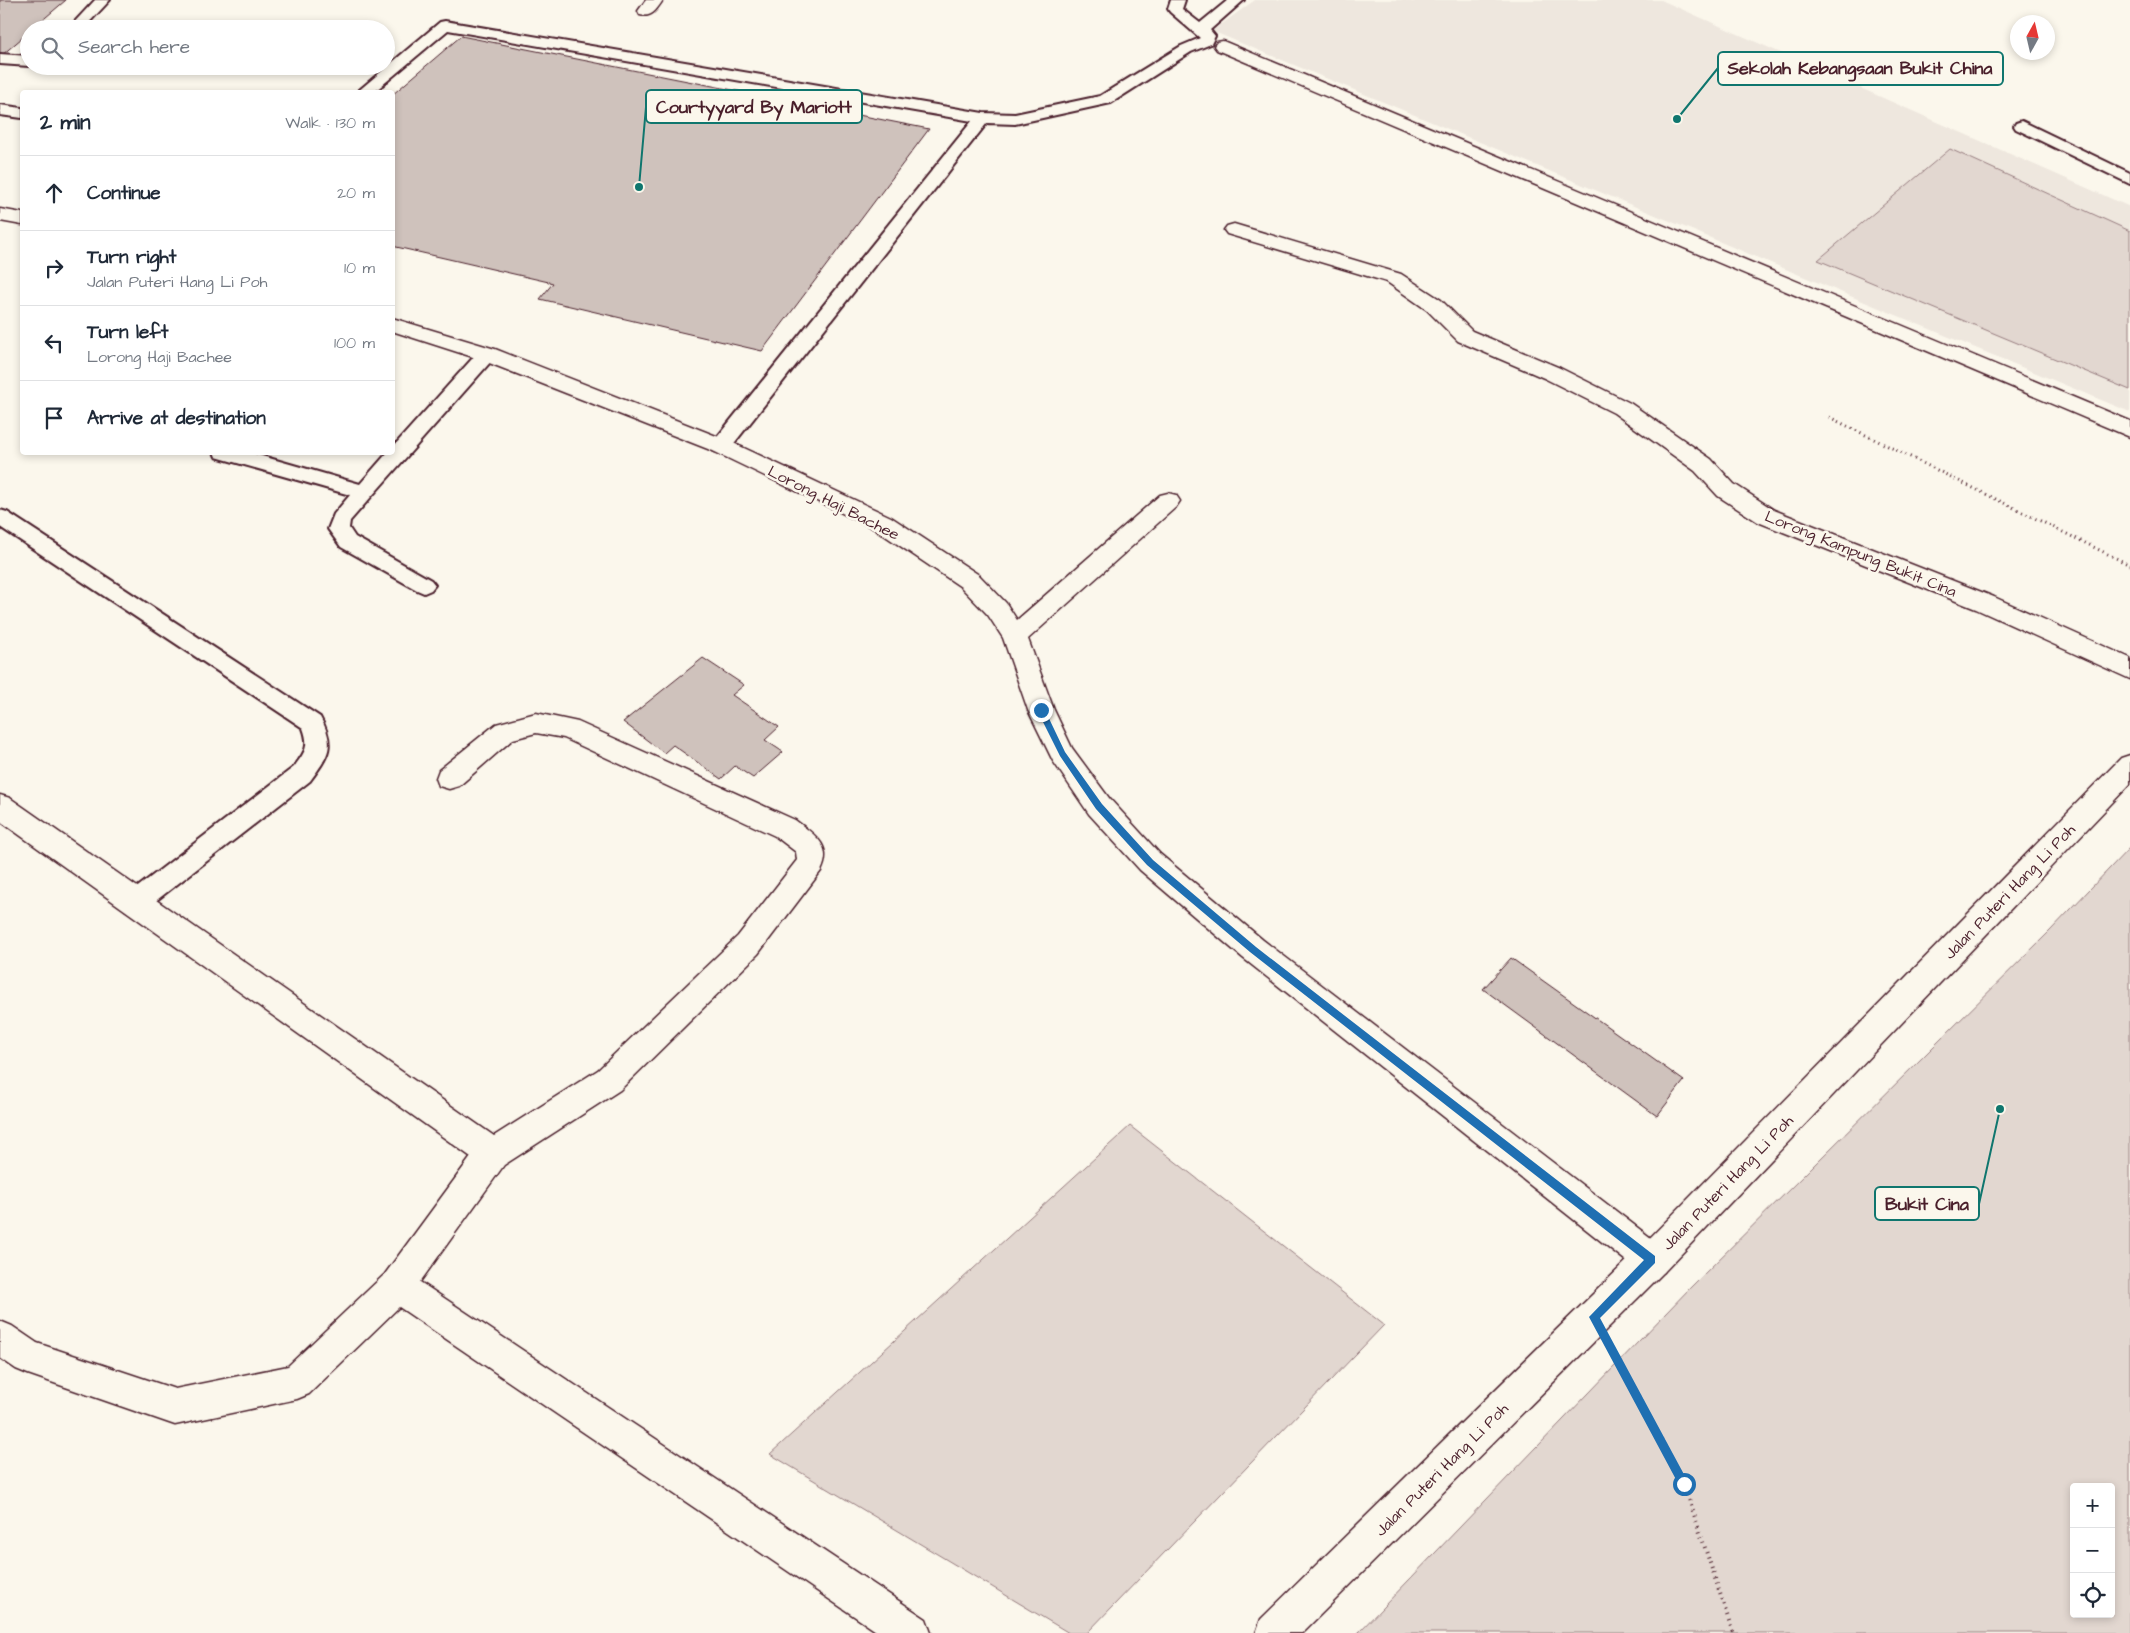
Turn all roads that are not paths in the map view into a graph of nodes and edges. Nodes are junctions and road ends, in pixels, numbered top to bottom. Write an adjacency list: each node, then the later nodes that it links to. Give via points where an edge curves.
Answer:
1 (103, 0): 4 (lane)
2 (1178, 0): 5 (lane, via 1175,9 1180,16)
3 (1237, 0): 5 (lane)
4 (84, 20)
5 (1202, 28): 14 (lane, via 1208,36 1206,41 1186,49 1105,100 1015,120)
6 (1223, 46): 22 (street)
7 (0, 59): 8 (lane)
8 (20, 60)
9 (395, 67): 14 (lane, via 445,25)
10 (385, 75): 11 (lane)
11 (367, 90)
12 (0, 110): 13 (lane)
13 (20, 113)
14 (982, 118): 23 (lane)
15 (2022, 126): 16 (lane)
16 (2130, 179)
17 (0, 215): 18 (street)
18 (20, 219)
19 (1234, 230): 30 (street, Lorong Kampung Bukit Cina, via 1394,278 1434,306 1465,336 1552,373 1622,408 1703,465 1726,490 1766,516 1984,603)
20 (395, 325): 21 (street, Lorong Haji Bachee)
21 (487, 354): 23 (street, Lorong Haji Bachee); 25 (lane)
22 (2130, 430)
23 (721, 446): 29 (street, Lorong Haji Bachee, via 883,523 970,581 997,609)
24 (234, 455): 25 (lane)
25 (364, 492): 28 (lane, via 341,519 338,529 348,542)
26 (1168, 501): 29 (street)
27 (0, 517): 34 (lane, via 312,723 319,741 314,758 302,774)
28 (424, 585)
29 (1015, 636): 36 (street, Lorong Haji Bachee, via 1041,710 1062,754 1099,806 1150,862 1253,949)
30 (2130, 669)
31 (2130, 766): 36 (street, Jalan Puteri Hang Li Poh)
32 (449, 778): 35 (street, via 505,731 536,723 570,729 785,828 809,846 811,863 748,945 608,1080)
33 (0, 806): 34 (street)
34 (135, 902): 35 (street)
35 (493, 1154): 37 (street)
36 (1652, 1260): 40 (street, Jalan Puteri Hang Li Poh)
37 (397, 1286): 38 (street, via 297,1382 175,1407 28,1357); 39 (street)
38 (0, 1338)
39 (912, 1633)
40 (1275, 1633)

